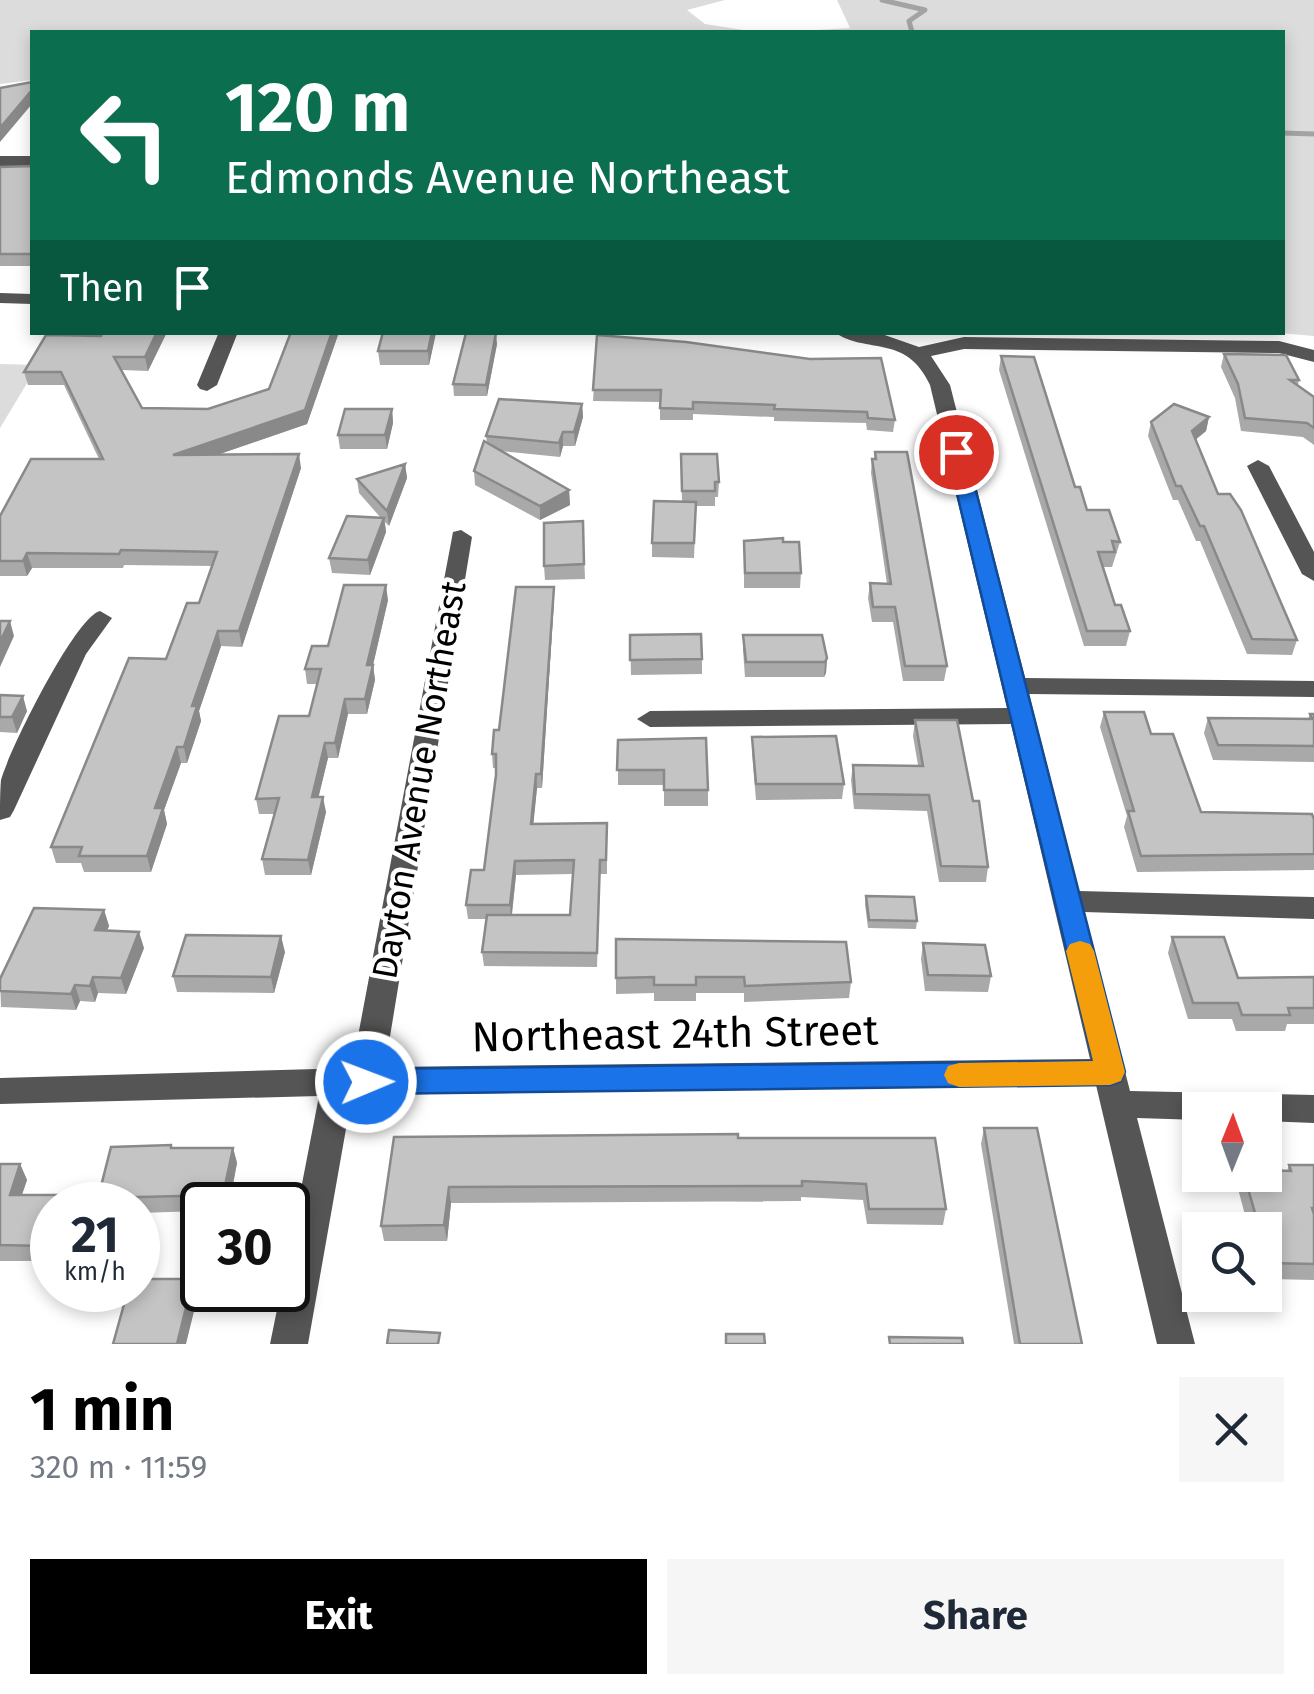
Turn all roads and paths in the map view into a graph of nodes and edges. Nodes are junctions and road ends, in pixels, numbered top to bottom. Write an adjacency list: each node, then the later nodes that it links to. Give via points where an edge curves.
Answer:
1 (0, 161): 2 (street)
2 (26, 161)
3 (0, 298): 4 (street)
4 (30, 298)
5 (228, 335): 11 (street)
6 (860, 335): 9 (street)
7 (918, 335): 8 (street)
8 (982, 343): 9 (street); 10 (street, via 1278,348)
9 (915, 354): 16 (street, via 936,372 940,385)
10 (1314, 356)
11 (207, 385)
12 (1258, 466): 14 (street)
13 (461, 537): 23 (street, Dayton Avenue Northeast)
14 (1314, 574)
15 (100, 618): 20 (street, via 74,652)
16 (1014, 686): 17 (street); 18 (street)
17 (1314, 689)
18 (1022, 716): 19 (street); 21 (street)
19 (650, 719)
20 (0, 810)
21 (1068, 901): 22 (street); 24 (street)
22 (1314, 908)
23 (352, 1082): 24 (street, Northeast 24th Street); 25 (street, Northeast 24th Street); 27 (street, Dayton Avenue Northeast)
24 (1114, 1088): 26 (street, Northeast 24th Street); 28 (street)
25 (0, 1091)
26 (1314, 1109)
27 (289, 1344)
28 (1176, 1344)

